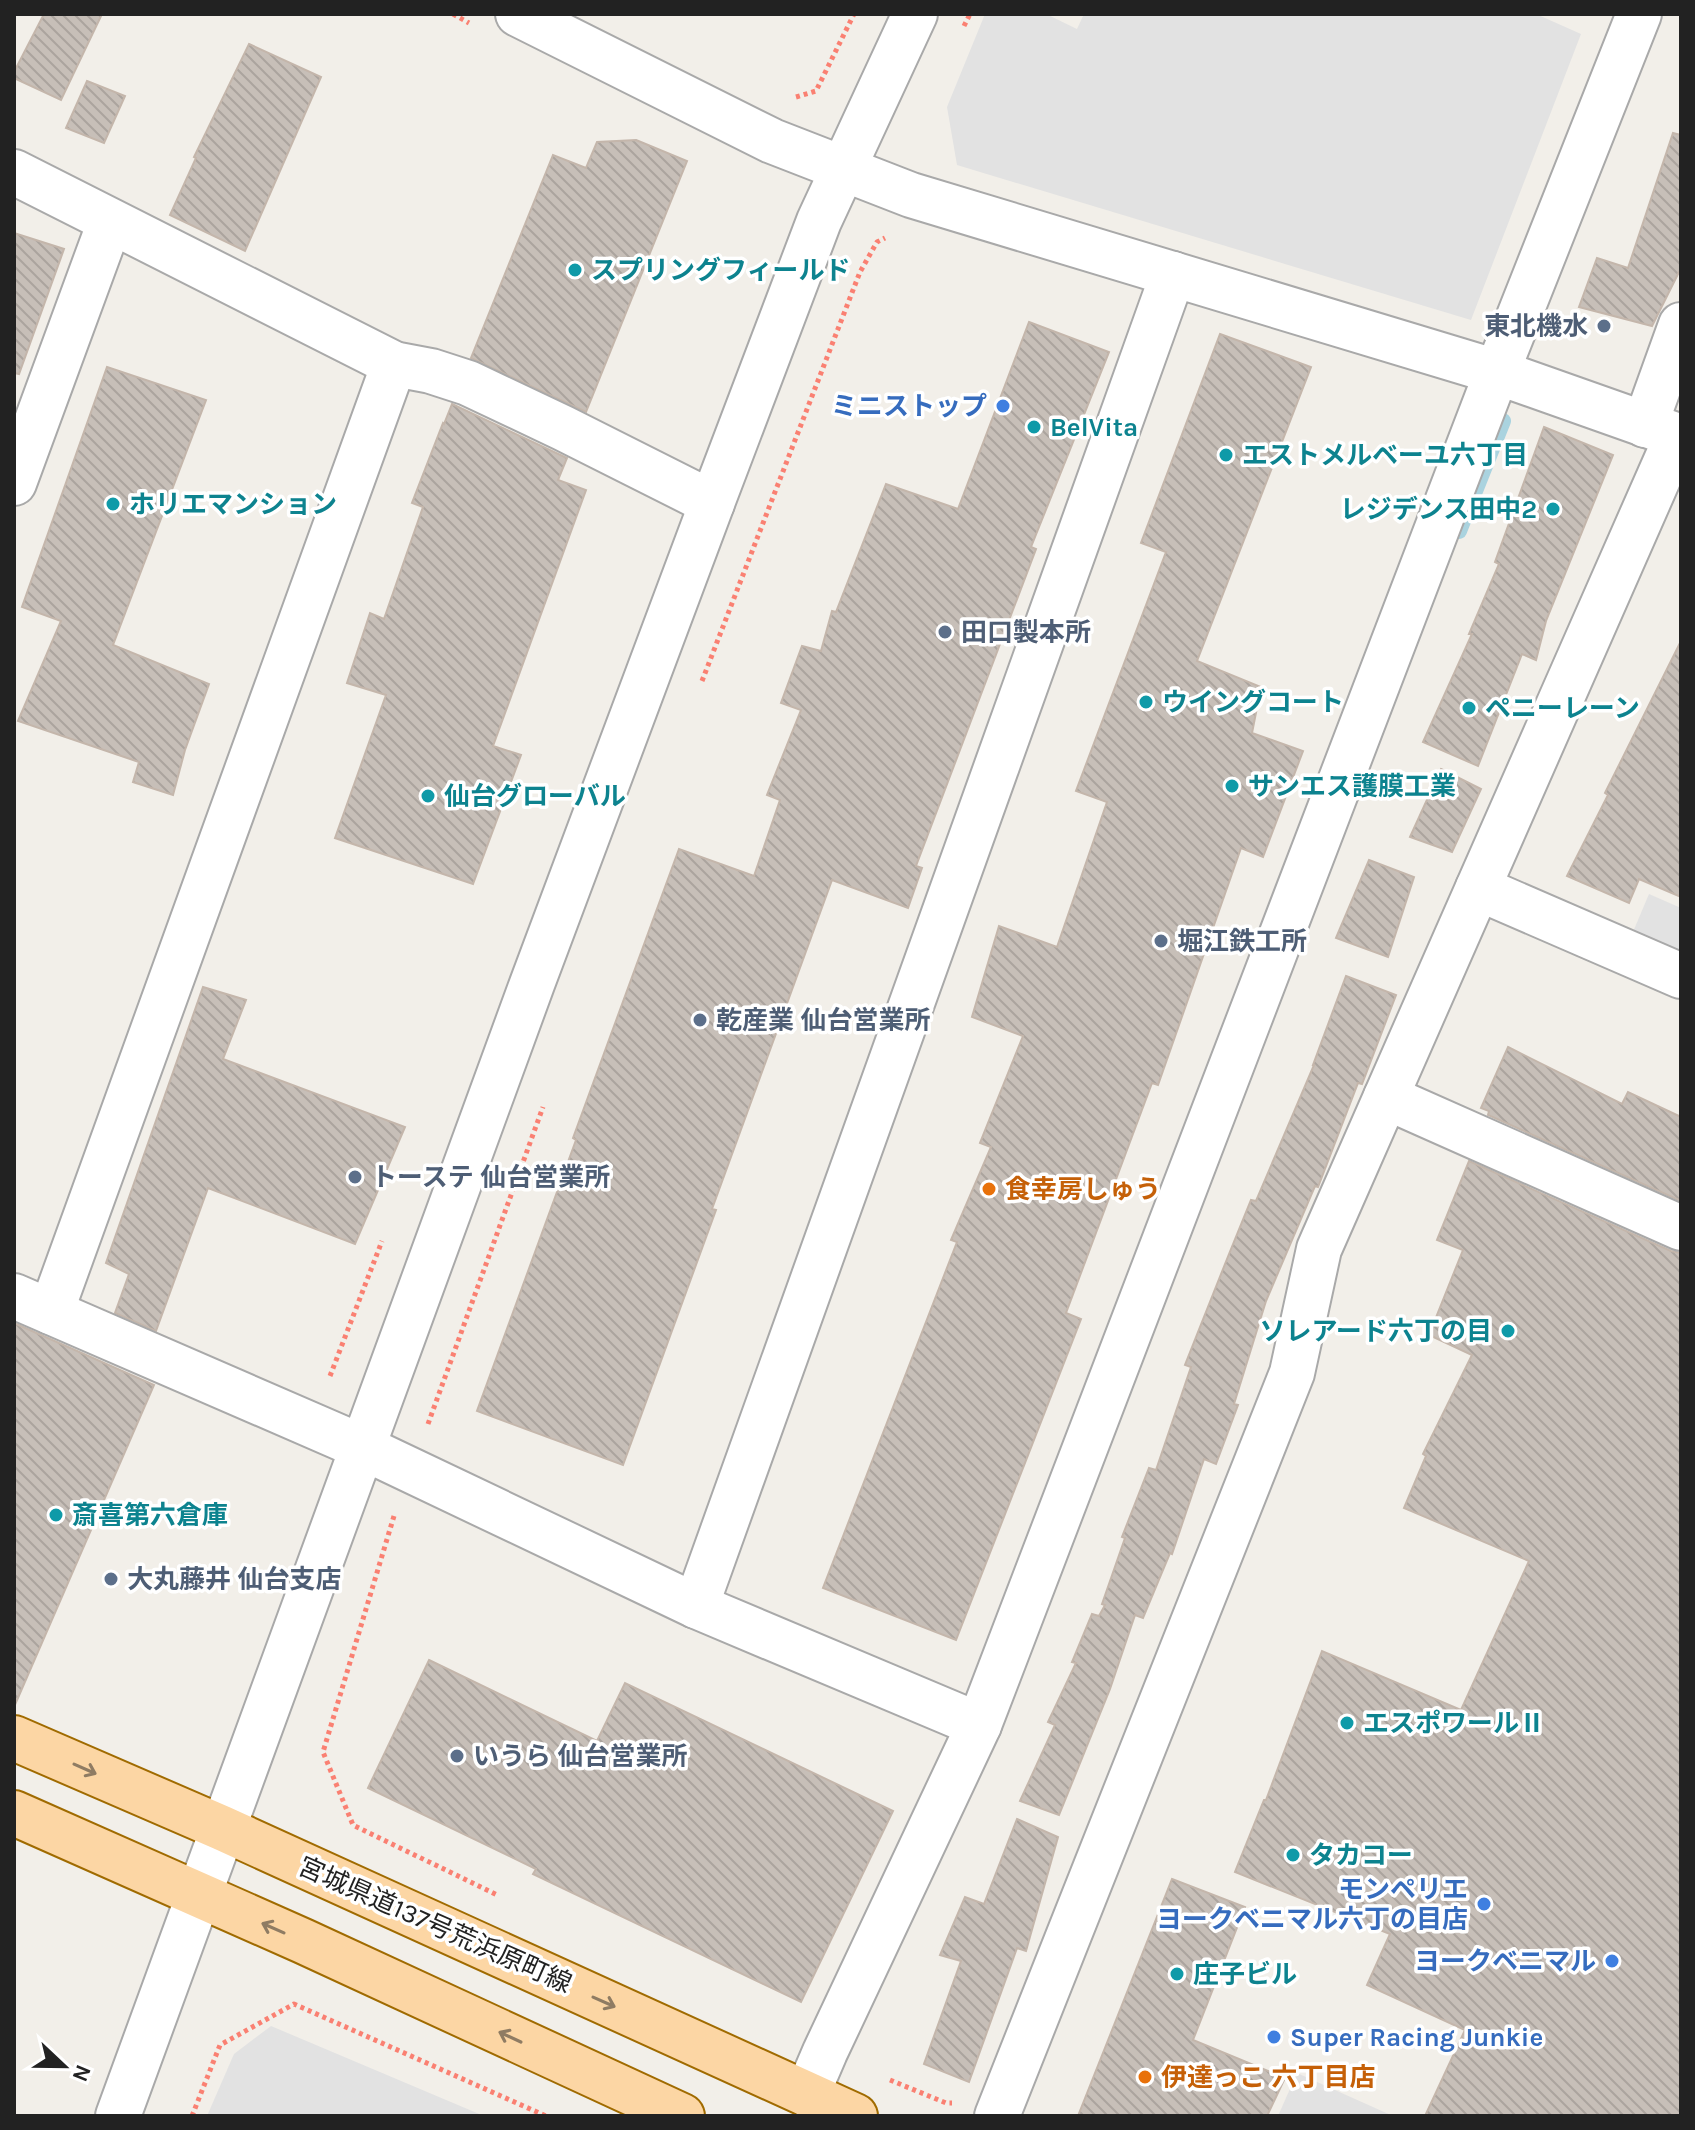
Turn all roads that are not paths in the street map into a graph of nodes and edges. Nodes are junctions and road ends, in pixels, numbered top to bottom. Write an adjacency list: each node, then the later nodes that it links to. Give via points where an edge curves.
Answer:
1 (915, 14): 4 (street)
2 (1639, 14): 10 (street)
3 (528, 16): 4 (street, via 772,141)
4 (843, 168): 7 (street, via 911,195); 13 (street)
5 (14, 172): 6 (street)
6 (110, 222): 9 (street); 12 (street)
7 (1173, 274): 10 (street); 20 (street)
8 (1681, 325): 11 (street)
9 (394, 364): 13 (street, via 468,383); 18 (street)
10 (1497, 372): 11 (street); 21 (street)
11 (1667, 433): 14 (street)
12 (14, 483)
13 (712, 503): 19 (street)
14 (1478, 888): 15 (street); 16 (street)
15 (1681, 976)
16 (1386, 1097): 17 (street); 30 (street, via 1319,1249 1292,1373)
17 (1681, 1228)
18 (33, 1304): 19 (street)
19 (362, 1447): 20 (street); 24 (street)
20 (696, 1606): 21 (street)
21 (979, 1725): 26 (street)
22 (14, 1738): 24 (main road, 宮城県道137号荒浜原町線, one-way to 24)
23 (14, 1813): 25 (main road)
24 (222, 1828): 25 (street); 26 (main road, 宮城県道137号荒浜原町線, one-way to 26)
25 (198, 1894): 27 (street); 28 (main road, one-way to 25)
26 (807, 2094): 29 (main road, 宮城県道137号荒浜原町線)
27 (118, 2116)
28 (682, 2116)
29 (855, 2116)
30 (997, 2116)

